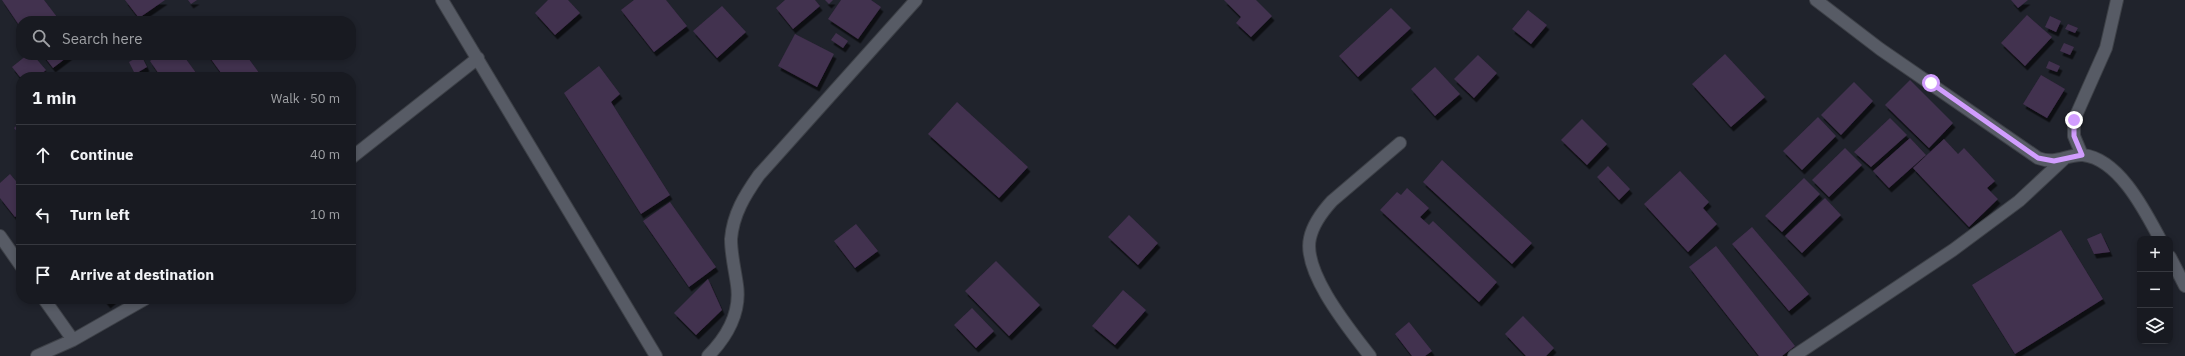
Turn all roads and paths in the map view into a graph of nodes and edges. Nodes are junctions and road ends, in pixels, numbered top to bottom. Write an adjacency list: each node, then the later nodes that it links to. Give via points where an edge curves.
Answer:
1 (442, 0): 5 (street)
2 (916, 0): 20 (street, via 763,170 747,192 738,210 731,239 738,304 734,319)
3 (1816, 0): 9 (street, via 1880,50 2038,158 2047,161)
4 (2117, 0): 8 (street, via 2106,48 2074,120 2074,136)
5 (478, 58): 7 (street); 19 (street)
6 (1400, 143): 21 (street, via 1332,201 1322,212 1309,238 1310,261 1344,321)
7 (356, 154)
8 (2082, 155): 9 (street); 11 (street, via 2108,166 2118,175 2133,193)
9 (2064, 159): 22 (street, via 2019,201 1953,250)
10 (0, 236): 12 (street)
11 (2158, 236)
12 (16, 259)
13 (2173, 263): 14 (street)
14 (2185, 286)
15 (48, 304): 17 (street)
16 (136, 304): 17 (street)
17 (73, 340): 18 (street)
18 (37, 356)
19 (656, 356)
20 (708, 356)
21 (1370, 356)
22 (1794, 356)

